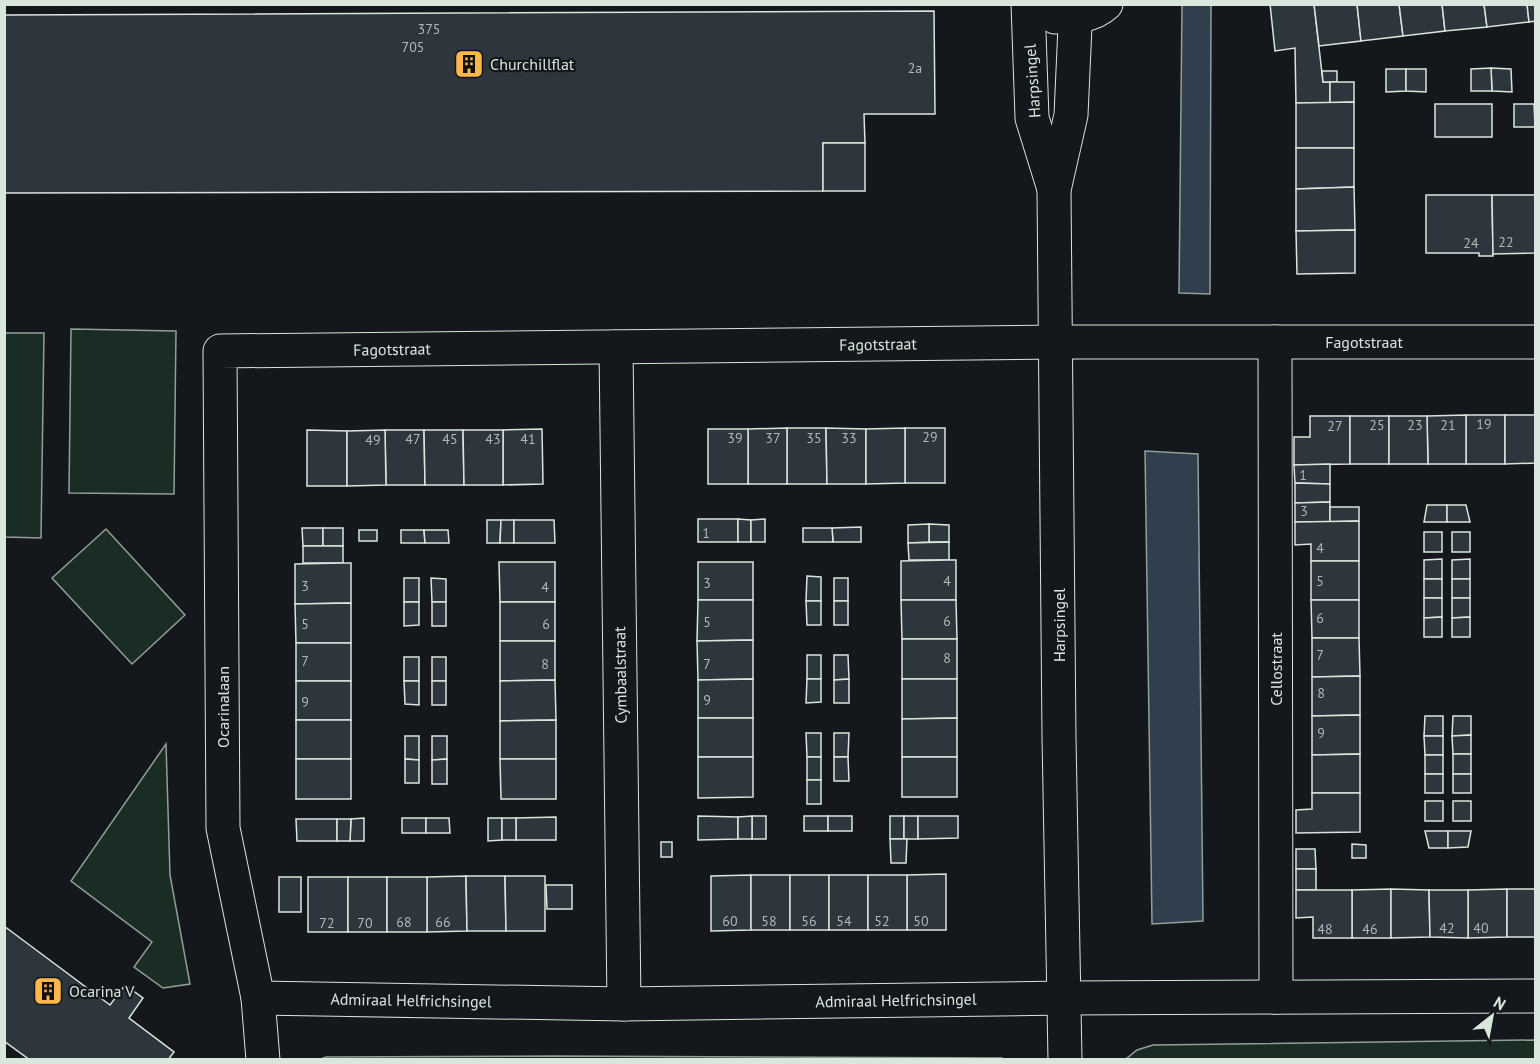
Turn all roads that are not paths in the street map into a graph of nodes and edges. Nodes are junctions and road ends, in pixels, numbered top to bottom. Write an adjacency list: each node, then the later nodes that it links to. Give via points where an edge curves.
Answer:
1 (1106, 4): 3 (street, via 1097,12)
2 (1021, 9): 3 (street); 4 (street, Harpsingel, via 1032,118)
3 (1076, 10): 4 (street, Harpsingel, via 1071,115)
4 (1054, 190): 5 (street, Harpsingel)
5 (1057, 342): 6 (street, Fagotstraat); 8 (street, Fagotstraat); 13 (street, Harpsingel)
6 (1275, 342): 7 (street, Fagotstraat); 11 (street, Cellostraat)
7 (1536, 342)
8 (616, 347): 9 (street, Fagotstraat); 14 (street, Cymbaalstraat)
9 (220, 351): 12 (street, Ocarinalaan, via 223,828)
10 (1536, 996): 11 (street, Admiraal Helfrichsingel)
11 (1276, 997): 13 (street, Admiraal Helfrichsingel)
12 (258, 998): 14 (street, Admiraal Helfrichsingel); 15 (street, Ocarinalaan)
13 (1065, 998): 14 (street, Admiraal Helfrichsingel); 16 (street, Harpsingel)
14 (624, 1004)
15 (263, 1059)
16 (1065, 1059)

